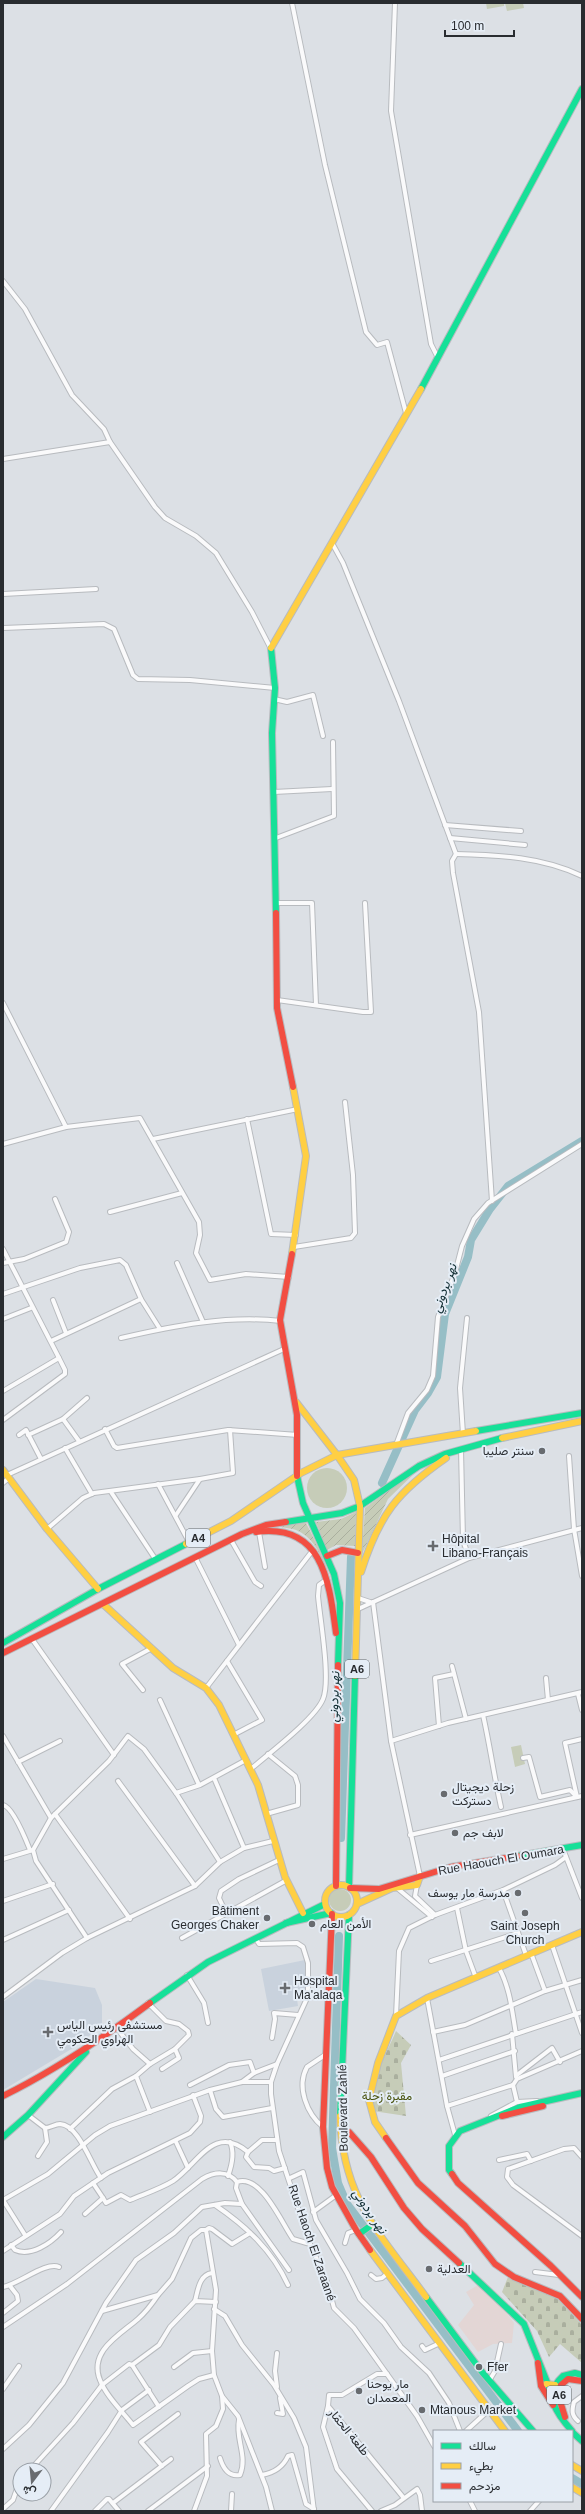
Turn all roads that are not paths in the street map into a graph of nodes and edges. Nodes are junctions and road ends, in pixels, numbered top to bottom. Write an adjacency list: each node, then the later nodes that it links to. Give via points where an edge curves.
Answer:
1 (292, 3): 6 (street, via 325,165 366,332 377,345 387,342)
2 (395, 3): 5 (street, via 391,111 431,344)
3 (582, 89): 5 (main road)
4 (3, 280): 7 (street, via 25,309 72,395 94,417)
5 (436, 356): 6 (main road)
6 (406, 413): 9 (main road, via 394,439)
7 (110, 442): 8 (street); 13 (street, via 161,514 200,539 216,553 252,612)
8 (3, 459)
9 (332, 543): 13 (main road); 20 (street, via 343,563 399,701)
10 (96, 589): 11 (street)
11 (3, 594)
12 (3, 628): 14 (street, via 108,625 114,629 133,675 138,679 190,680)
13 (270, 649): 14 (main road)
14 (275, 688): 15 (main road)
15 (274, 699): 16 (street, via 287,702 313,695); 19 (main road)
16 (323, 736)
17 (334, 742): 18 (street)
18 (332, 789): 19 (street); 22 (street, via 334,816)
19 (274, 792): 22 (main road)
20 (445, 825): 21 (street); 23 (street)
21 (522, 831)
22 (276, 838): 27 (main road)
23 (450, 838): 24 (street); 25 (street)
24 (525, 845)
25 (456, 854): 26 (street, via 557,864); 42 (street, via 452,861 453,873 479,1012)
26 (582, 876)
27 (276, 903): 29 (main road); 31 (street, via 312,903)
28 (365, 903): 31 (street, via 372,1010 363,1012)
29 (277, 1000): 31 (street); 34 (main road, via 280,1031)
30 (3, 1003): 32 (street)
31 (316, 1005)
32 (4, 1008): 36 (street)
33 (345, 1102): 45 (street, via 353,1175 355,1233 351,1238)
34 (298, 1110): 35 (street); 44 (main road, via 306,1167)
35 (247, 1119): 37 (street); 44 (street, via 270,1233)
36 (66, 1127): 37 (street, via 137,1118 144,1122); 38 (street)
37 (153, 1138): 40 (street)
38 (3, 1144)
39 (582, 1144): 42 (street)
40 (182, 1193): 43 (street); 50 (street, via 199,1222 201,1231 196,1253 210,1280 246,1274)
41 (55, 1199): 47 (street, via 69,1232 68,1239 60,1245)
42 (492, 1201): 80 (street, via 480,1211 465,1236 455,1273 438,1317 433,1376 430,1385 408,1413)
43 (110, 1212)
44 (296, 1235): 45 (main road)
45 (294, 1247): 50 (main road)
46 (3, 1249): 47 (street)
47 (10, 1262): 48 (street); 51 (street)
48 (3, 1263)
49 (177, 1263): 59 (street)
50 (289, 1277): 58 (main road)
51 (22, 1288): 52 (street); 54 (street, via 80,1268 117,1259 126,1264); 55 (street)
52 (3, 1294)
53 (53, 1300): 61 (street)
54 (141, 1300): 60 (street); 61 (street)
55 (31, 1308): 57 (street); 63 (street)
56 (467, 1318): 75 (street, via 460,1388)
57 (3, 1319)
58 (281, 1321): 59 (street, via 242,1318); 64 (main road)
59 (203, 1322): 60 (street)
60 (160, 1329): 62 (street)
61 (66, 1334): 63 (street)
62 (121, 1338)
63 (51, 1341): 65 (street)
64 (284, 1349): 68 (main road); 73 (street)
65 (59, 1358): 66 (street); 71 (street, via 65,1374)
66 (3, 1391)
67 (87, 1398): 70 (street)
68 (296, 1401): 78 (main road); 83 (main road)
69 (582, 1413): 75 (main road)
70 (63, 1419): 77 (street); 79 (street)
71 (3, 1420)
72 (582, 1421): 82 (main road, A4)
73 (105, 1429): 74 (street, via 114,1446 118,1448); 79 (street)
74 (230, 1430): 78 (street); 88 (street, via 234,1474)
75 (463, 1434): 80 (main road)
76 (18, 1435): 77 (street, via 26,1430)
77 (28, 1435): 85 (street)
78 (298, 1435): 87 (main road)
79 (79, 1441): 81 (street)
80 (396, 1445): 83 (main road, A4)
81 (65, 1448): 85 (street); 92 (street)
82 (458, 1450): 93 (main road, A4, via 419,1466); 106 (street, via 462,1540); 113 (main road, via 405,1487 386,1509 369,1545)
83 (337, 1455): 87 (main road, A4); 93 (main road, A6, via 354,1480)
84 (569, 1456): 98 (street)
85 (41, 1459): 86 (street)
86 (6, 1474): 89 (street); 97 (main road)
87 (297, 1476): 95 (main road, A6); 101 (main road, A4, via 251,1508)
88 (200, 1479): 90 (street); 94 (street)
89 (3, 1483)
90 (158, 1484): 91 (street); 94 (street)
91 (111, 1492): 92 (street); 107 (street)
92 (92, 1494): 97 (street, via 83,1498)
93 (360, 1506): 95 (main road, A4); 103 (main road, A6)
94 (176, 1515): 101 (street)
95 (310, 1520): 100 (main road, A4, via 266,1525); 104 (main road, A6)
96 (582, 1528): 98 (street)
97 (47, 1529): 114 (main road)
98 (574, 1530): 106 (street); 109 (street)
99 (259, 1531): 100 (main road); 102 (main road, via 293,1534); 108 (street)
100 (232, 1539): 105 (main road, A4); 112 (street, via 255,1582)
101 (189, 1542): 107 (main road, A4)
102 (313, 1550): 110 (main road); 124 (street)
103 (358, 1553): 104 (main road, via 339,1550); 113 (main road, A6)
104 (327, 1556): 126 (main road, A6, via 339,1593)
105 (195, 1557): 115 (main road, A4); 124 (street)
106 (469, 1558): 118 (street)
107 (156, 1560): 111 (main road, A4)
108 (265, 1567)
109 (582, 1576)
110 (326, 1580): 126 (main road); 146 (street, via 319,1585 318,1596 324,1662 324,1698 304,1722)
111 (111, 1583): 114 (main road, A4); 115 (main road)
112 (261, 1586)
113 (358, 1588): 117 (main road, A6)
114 (98, 1589): 116 (main road, A4)
115 (118, 1596): 119 (main road, A4)
116 (84, 1597): 121 (main road); 123 (main road, A4)
117 (358, 1598): 118 (street); 120 (main road, A6)
118 (371, 1602): 120 (street); 145 (street)
119 (103, 1604): 121 (main road, A4); 125 (main road)
120 (358, 1609): 173 (main road, A6)
121 (91, 1610): 122 (main road, A4)
122 (32, 1639): 127 (main road, A4); 147 (street)
123 (3, 1643)
124 (239, 1645): 128 (street)
125 (152, 1648): 132 (main road, via 187,1678); 133 (street, via 122,1664)
126 (339, 1652): 172 (main road, A6)
127 (3, 1653)
128 (227, 1661): 132 (street); 141 (street, via 262,1720)
129 (452, 1666): 130 (street)
130 (454, 1674): 139 (street); 140 (street, via 435,1678)
131 (546, 1678): 136 (street)
132 (206, 1688): 141 (main road, via 219,1705)
133 (143, 1690)
134 (580, 1693): 136 (street); 137 (street)
135 (160, 1700): 154 (street)
136 (548, 1700): 138 (street)
137 (582, 1710)
138 (482, 1715): 139 (street); 158 (street, via 494,1760 493,1773)
139 (466, 1719): 140 (street)
140 (439, 1726): 145 (street)
141 (234, 1734): 149 (main road)
142 (3, 1736): 150 (street)
143 (582, 1739): 156 (street, via 565,1743)
144 (60, 1741): 150 (street)
145 (391, 1741): 162 (street)
146 (268, 1754): 151 (street); 160 (street, via 295,1776 298,1785 298,1805)
147 (114, 1755): 155 (street, via 128,1736 144,1749); 159 (street)
148 (523, 1758): 156 (street, via 529,1757 540,1797 570,1790)
149 (246, 1760): 151 (main road); 152 (street)
150 (18, 1762): 161 (street)
151 (251, 1769): 160 (main road)
152 (214, 1778): 154 (street); 165 (street)
153 (118, 1781): 178 (street)
154 (199, 1785): 155 (street)
155 (176, 1793): 171 (street)
156 (580, 1796): 162 (street)
157 (3, 1805): 167 (street, via 13,1814)
158 (502, 1808)
159 (55, 1814): 161 (street); 198 (street)
160 (266, 1814): 163 (main road)
161 (51, 1818): 167 (street)
162 (410, 1835): 174 (street)
163 (273, 1841): 165 (street); 170 (main road)
164 (582, 1845): 166 (main road, Rue Haouch El Oumara)
165 (244, 1848): 171 (street)
166 (563, 1849): 168 (street); 174 (main road, Rue Haouch El Oumara, via 451,1867)
167 (32, 1850): 169 (street); 176 (street, via 36,1861)
168 (566, 1857): 183 (street); 186 (street)
169 (3, 1859)
170 (279, 1860): 175 (main road); 193 (street, via 239,1879 221,1891 219,1898)
171 (220, 1862): 178 (street)
172 (334, 1871): 173 (main road, via 341,1875); 179 (main road, A6)
173 (349, 1872): 181 (main road, A6)
174 (420, 1876): 177 (main road); 182 (main road, Rue Haouch El Oumara)
175 (287, 1880): 193 (street); 194 (main road)
176 (53, 1884): 188 (street); 192 (street)
177 (417, 1885): 180 (main road); 184 (street)
178 (195, 1886): 198 (street)
179 (336, 1886): 181 (main road); 189 (main road, via 327,1893)
180 (396, 1887): 185 (street); 187 (main road)
181 (350, 1888): 182 (main road, Rue Haouch El Oumara); 190 (main road, A6, via 355,1893)
182 (370, 1890): 187 (main road, via 364,1894)
183 (503, 1890): 191 (street); 203 (street)
184 (415, 1892): 185 (street); 197 (street)
185 (410, 1896): 197 (street)
186 (582, 1898)
187 (367, 1900): 190 (main road)
188 (3, 1901)
189 (325, 1904): 194 (main road); 195 (main road)
190 (357, 1904): 196 (main road)
191 (457, 1908): 197 (street); 209 (street)
192 (69, 1910): 204 (street); 207 (street)
193 (226, 1913): 205 (street)
194 (303, 1913): 200 (main road)
195 (332, 1914): 196 (main road, via 343,1917); 199 (main road, Boulevard Zahlé); 200 (main road)
196 (349, 1915): 201 (main road, Boulevard Zahlé)
197 (433, 1916): 225 (street, via 409,1928 404,1935 399,1951)
198 (130, 1919): 204 (street)
199 (331, 1923): 201 (main road, via 340,1920); 236 (main road, Boulevard Zahlé)
200 (281, 1924): 206 (main road)
201 (348, 1924): 263 (main road, Boulevard Zahlé)
202 (582, 1932): 208 (main road)
203 (518, 1933): 209 (street); 210 (street)
204 (87, 1938): 218 (street, via 62,1953)
205 (182, 1938)
206 (256, 1939): 213 (main road); 224 (street, via 259,1944 292,1942 303,1947 308,1963 309,1992)
207 (3, 1940)
208 (552, 1945): 210 (main road); 216 (street)
209 (466, 1951): 211 (street); 214 (street)
210 (528, 1954): 212 (main road); 217 (street)
211 (431, 1961)
212 (499, 1968): 214 (main road); 221 (street)
213 (187, 1975): 220 (main road); 226 (street, via 204,2003)
214 (476, 1979): 219 (main road)
215 (582, 1980): 216 (street)
216 (566, 1985): 217 (street); 223 (street)
217 (545, 1991): 221 (street)
218 (3, 1997)
219 (427, 1998): 225 (main road); 228 (street)
220 (148, 2003): 227 (main road); 233 (street, via 166,2021 179,2024 188,2031 188,2038)
221 (512, 2005): 228 (street, via 465,2025); 230 (street)
222 (582, 2012): 223 (street)
223 (576, 2014): 229 (street); 230 (street)
224 (298, 2015): 231 (street, via 274,2013); 240 (street)
225 (396, 2016): 318 (main road, via 370,2088 370,2109 375,2122 418,2183 465,2226 502,2270 553,2292 565,2300)
226 (208, 2023)
227 (116, 2027): 232 (main road); 239 (street, via 128,2044)
228 (433, 2032): 237 (street)
229 (582, 2033)
230 (514, 2034): 235 (street); 237 (street)
231 (272, 2038)
232 (94, 2044): 253 (main road, via 40,2078); 258 (main road)
233 (175, 2049): 239 (street); 241 (street, via 179,2058)
234 (582, 2051): 238 (street)
235 (515, 2052): 244 (street); 245 (street)
236 (326, 2054): 261 (main road, Boulevard Zahlé); 261 (street, via 307,2067 302,2088 315,2120)
237 (439, 2060): 244 (street)
238 (560, 2062): 245 (street); 245 (street, via 552,2048)
239 (150, 2064): 243 (street)
240 (277, 2064): 242 (street); 247 (street)
241 (162, 2069)
242 (254, 2073): 246 (street); 248 (street, via 250,2062 229,2065)
243 (136, 2076): 257 (street); 262 (street, via 112,2089)
244 (442, 2076): 254 (street)
245 (517, 2077): 249 (street)
246 (242, 2082): 247 (street); 250 (street)
247 (271, 2082): 256 (street, Rue Haoch El Zaraané)
248 (190, 2085)
249 (513, 2085): 254 (street); 255 (street)
250 (210, 2090): 252 (street); 256 (street, via 216,2109 223,2117)
251 (581, 2094): 255 (main road)
252 (193, 2095): 257 (street); 267 (street, via 201,2116 200,2122 190,2134)
253 (3, 2096)
254 (447, 2106): 264 (street)
255 (521, 2107): 259 (street); 259 (main road)
256 (272, 2108): 266 (street, Rue Haoch El Zaraané)
257 (150, 2112): 269 (street, via 102,2130)
258 (28, 2115): 260 (street); 265 (main road)
259 (482, 2122): 264 (main road, via 466,2127)
260 (45, 2128): 262 (street, via 59,2124); 271 (street, via 47,2142)
261 (323, 2128): 282 (main road, Boulevard Zahlé, via 327,2168)
262 (70, 2129): 269 (street)
263 (342, 2131): 289 (main road, Boulevard Zahlé, via 343,2153 350,2184); 326 (main road, via 349,2132 372,2157 404,2208 422,2229 524,2324)
264 (455, 2135): 306 (main road, via 449,2146 448,2163 449,2170 458,2183)
265 (3, 2137)
266 (276, 2140): 270 (street, via 262,2140); 276 (street, Rue Haoch El Zaraané)
267 (176, 2142): 275 (street); 278 (street, via 137,2158)
268 (230, 2142): 270 (street, via 240,2145); 275 (street, via 210,2146); 277 (street, via 233,2147)
269 (83, 2145): 278 (street); 284 (street, via 48,2174)
270 (248, 2152): 276 (street, via 246,2157 254,2167 274,2171)
271 (38, 2156)
272 (582, 2157): 274 (street, via 574,2148)
273 (499, 2160): 274 (street, via 527,2154)
274 (530, 2161): 295 (street, via 508,2169 507,2177 513,2185)
275 (188, 2168): 283 (street, via 164,2186 130,2200 121,2195 106,2203)
276 (285, 2168): 279 (street, Rue Haoch El Zaraané)
277 (228, 2176): 280 (street); 320 (street, via 218,2173 202,2179 67,2284)
278 (101, 2178): 281 (street)
279 (290, 2178): 287 (street, via 303,2172); 297 (street, Rue Haoch El Zaraané)
280 (237, 2182): 285 (street, via 236,2188); 297 (street, via 246,2182 261,2188 293,2239)
281 (93, 2183): 283 (street); 294 (street, via 74,2196 60,2214)
282 (335, 2196): 287 (street); 292 (main road, Boulevard Zahlé)
283 (103, 2198): 288 (street)
284 (3, 2200): 294 (street)
285 (242, 2204): 286 (street); 301 (street)
286 (215, 2205): 293 (street); 315 (street, via 197,2210 174,2233 136,2260)
287 (313, 2212): 354 (street, via 360,2299 384,2322 401,2347 429,2373 449,2404)
288 (85, 2214)
289 (373, 2224): 292 (main road); 317 (main road, Boulevard Zahlé)
290 (206, 2230): 293 (street, via 212,2229 232,2244); 303 (street); 310 (street, via 200,2230 191,2238 172,2279)
291 (61, 2232): 298 (street, via 53,2241 26,2252 19,2252)
292 (358, 2232): 296 (street, via 348,2233); 304 (main road, Boulevard Zahlé)
293 (250, 2233): 307 (street, via 271,2254)
294 (25, 2235): 298 (street)
295 (582, 2236)
296 (345, 2243)
297 (310, 2244): 330 (street, Rue Haoch El Zaraané, via 327,2282 334,2308 354,2328)
298 (11, 2245): 299 (street)
299 (3, 2251)
300 (59, 2267): 308 (street, via 45,2267)
301 (289, 2270)
302 (535, 2272): 306 (street)
303 (212, 2273): 312 (street, via 201,2279); 313 (street, via 215,2280)
304 (388, 2273): 305 (street, via 379,2279); 317 (main road, Boulevard Zahlé)
305 (371, 2275)
306 (560, 2275): 311 (main road)
307 (288, 2285)
308 (10, 2286): 309 (street); 316 (street, via 18,2301)
309 (3, 2287)
310 (158, 2295): 315 (street); 336 (street, via 138,2320 118,2333 104,2348 98,2373)
311 (582, 2297)
312 (195, 2301): 313 (street); 327 (street, via 174,2322 158,2345)
313 (216, 2302): 314 (street)
314 (214, 2309): 324 (street); 340 (street, via 225,2316 242,2345)
315 (102, 2311): 362 (street, via 63,2383 29,2425)
316 (3, 2313)
317 (431, 2316): 319 (main road, Boulevard Zahlé); 319 (main road, Boulevard Zahlé)
318 (582, 2319)
319 (435, 2322): 321 (main road, Boulevard Zahlé); 333 (main road, Boulevard Zahlé)
320 (3, 2327)
321 (441, 2343): 323 (street, via 425,2350); 349 (main road, Boulevard Zahlé)
322 (501, 2344): 333 (street, via 495,2371)
323 (422, 2346)
324 (212, 2351): 329 (street, via 193,2353); 331 (street)
325 (277, 2353): 340 (street)
326 (538, 2361): 335 (main road); 345 (main road, via 540,2384)
327 (132, 2365): 336 (street, via 124,2367); 339 (street)
328 (19, 2366): 338 (street)
329 (174, 2367)
330 (387, 2374): 346 (street, طلعة الحمّار, via 377,2374 342,2395 329,2396); 361 (street, Rue Haoch El Zaraané, via 417,2416)
331 (214, 2375): 341 (street); 347 (street, via 199,2379)
332 (582, 2376): 337 (main road, A6, via 568,2373 561,2376)
333 (489, 2381): 357 (main road, Boulevard Zahlé)
334 (582, 2381): 344 (main road, A6, via 574,2378 563,2382)
335 (546, 2384): 337 (main road); 344 (main road, via 550,2394)
336 (102, 2385): 348 (street); 365 (street, via 73,2423)
337 (555, 2386): 344 (main road, A6)
338 (3, 2389)
339 (149, 2390): 347 (street); 348 (street)
340 (277, 2391): 343 (street)
341 (222, 2396): 352 (street); 367 (street, via 222,2416 216,2426 206,2434)
342 (582, 2396): 353 (street, via 574,2402 572,2412)
343 (280, 2397): 350 (street, via 283,2414); 380 (street, via 294,2418 306,2447)
344 (558, 2400): 345 (main road, A6); 358 (main road, A6)
345 (553, 2405): 358 (main road, A6)
346 (328, 2406): 374 (street, طلعة الحمّار); 388 (street, via 323,2427 337,2469)
347 (159, 2407): 348 (street, via 133,2425)
348 (122, 2410): 381 (street)
349 (489, 2410): 355 (street); 356 (main road, Boulevard Zahlé)
350 (277, 2413)
351 (178, 2414): 366 (street, via 141,2442)
352 (239, 2419): 364 (street, via 244,2463 240,2475 229,2473); 370 (street)
353 (578, 2421)
354 (460, 2430)
355 (467, 2430)
356 (504, 2430)
357 (532, 2430)
358 (571, 2430)
359 (573, 2432): 360 (main road, A6)
360 (582, 2441)
361 (433, 2444)
362 (3, 2449)
363 (171, 2458): 366 (street)
364 (220, 2458)
365 (37, 2462)
366 (162, 2466): 378 (street)
367 (208, 2466): 384 (street); 385 (street, via 207,2476)
368 (573, 2466): 369 (main road)
369 (582, 2471)
370 (262, 2476): 380 (street, via 282,2466 288,2456 292,2455 306,2504); 387 (street)
371 (573, 2488): 372 (main road)
372 (582, 2493)
373 (232, 2494): 386 (street)
374 (403, 2497): 389 (street, via 395,2505); 390 (street, via 417,2489)
375 (12, 2501): 379 (street)
376 (470, 2502): 391 (street)
377 (538, 2502): 392 (street)
378 (113, 2503): 382 (street, via 107,2499); 383 (street)
379 (3, 2509)
380 (314, 2510)
381 (51, 2511)
382 (95, 2511)
383 (119, 2511)
384 (148, 2511)
385 (194, 2511)
386 (231, 2511)
387 (272, 2511)
388 (372, 2511)
389 (381, 2511)
390 (422, 2511)
391 (475, 2511)
392 (530, 2511)

